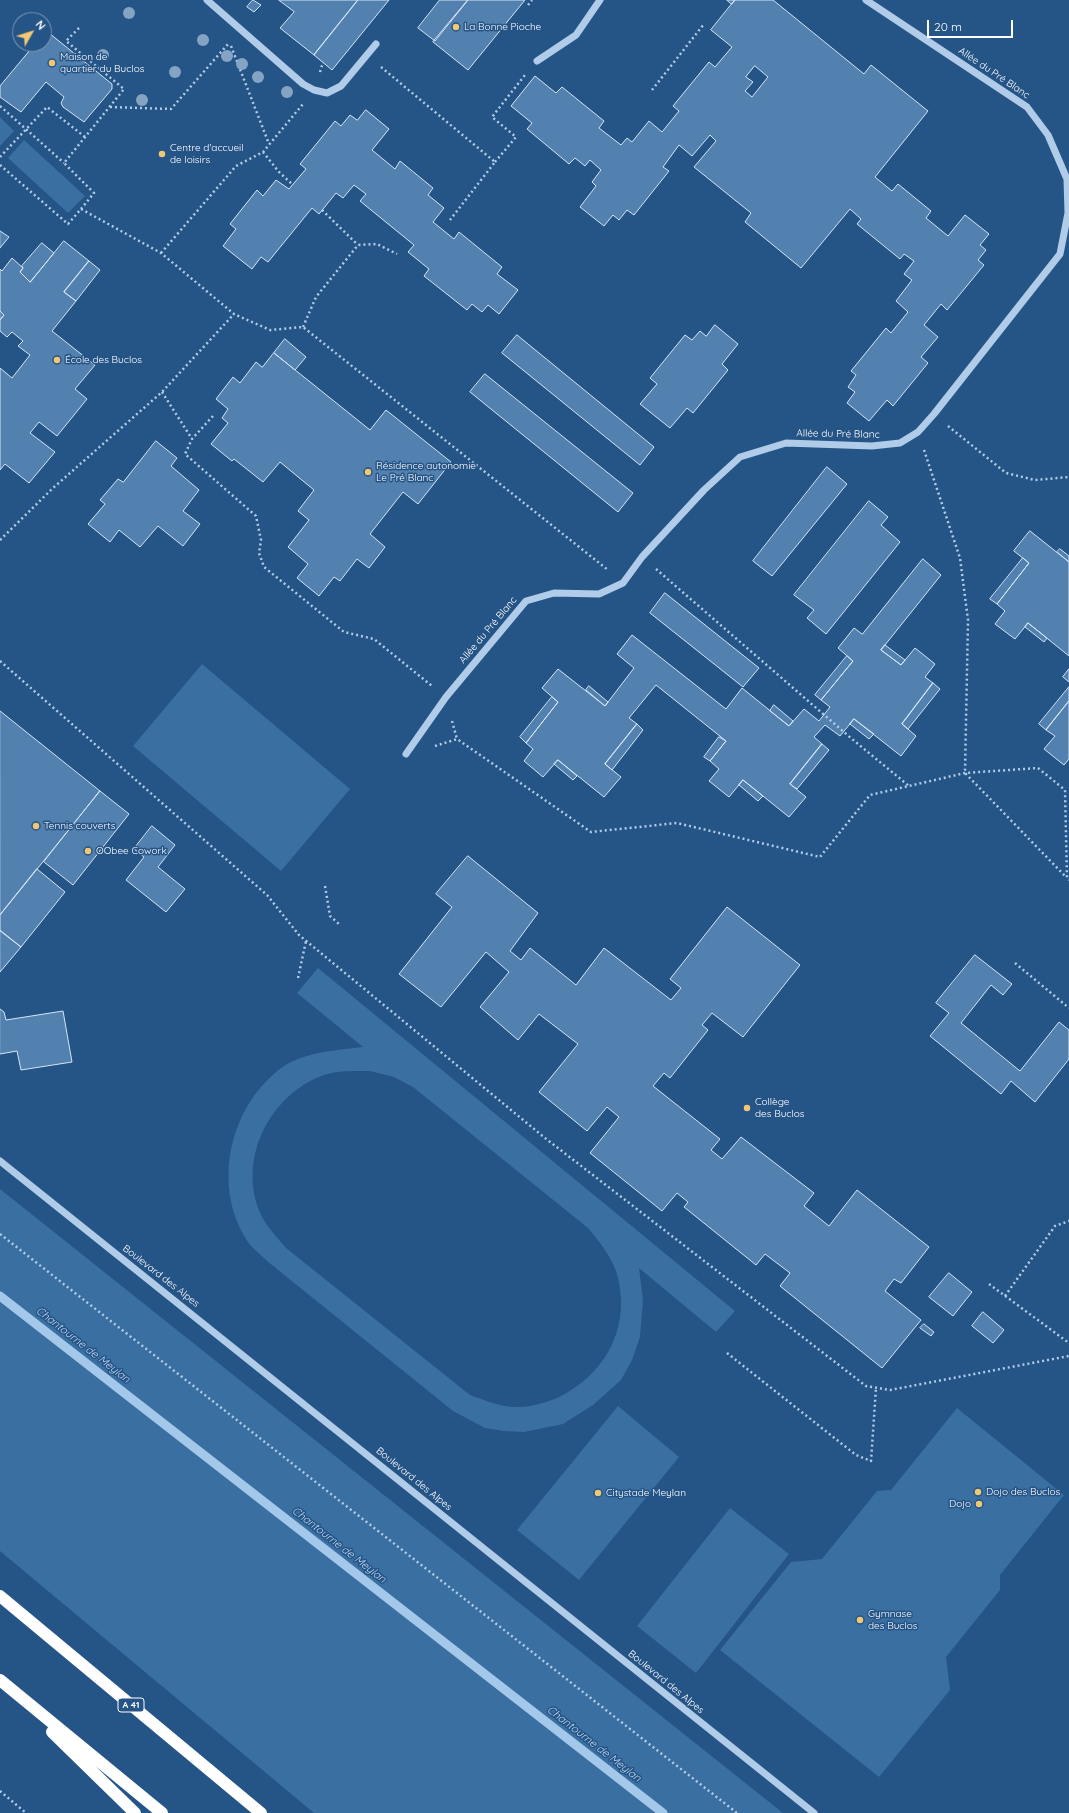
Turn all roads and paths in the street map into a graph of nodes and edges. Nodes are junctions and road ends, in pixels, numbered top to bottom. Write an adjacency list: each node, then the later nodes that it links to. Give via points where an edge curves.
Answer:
1 (207, 0): 8 (street)
2 (532, 0): 5 (path)
3 (600, 0): 12 (street, via 576,34)
4 (866, 0): 37 (street, Allée du Pré Blanc, via 1027,107 1048,135 1067,179 1068,212 1060,254)
5 (528, 5)
6 (704, 24): 15 (path)
7 (79, 28): 17 (path, via 66,41 124,89)
8 (240, 30): 9 (path); 14 (street, via 303,84)
9 (229, 43): 17 (path, via 172,109); 20 (path)
10 (376, 44): 11 (street)
11 (367, 55): 14 (street, via 341,86 327,93); 23 (path)
12 (537, 61): 23 (path, via 492,117 516,136)
13 (323, 62): 14 (path)
14 (314, 90): 20 (path)
15 (652, 90)
16 (0, 106): 18 (path)
17 (109, 107): 19 (path)
18 (26, 129): 19 (path, via 46,107); 22 (path); 24 (path)
19 (85, 136): 24 (path)
20 (269, 144): 21 (path)
21 (263, 152): 27 (path); 32 (path, via 236,166)
22 (0, 157)
23 (495, 162): 30 (path)
24 (64, 163): 28 (path, via 94,193)
25 (0, 165): 26 (path)
26 (2, 168): 28 (path, via 68,224)
27 (293, 185)
28 (81, 209): 32 (path)
29 (322, 210): 31 (path)
30 (450, 220)
31 (358, 245): 33 (path, via 377,244); 35 (path, via 316,297)
32 (161, 253): 34 (path)
33 (397, 254)
34 (234, 314): 35 (path, via 270,330); 36 (path)
35 (303, 327): 44 (path)
36 (162, 392): 40 (path); 42 (path, via 53,488)
37 (934, 414): 39 (street, Allée du Pré Blanc); 41 (path, via 1006,473 1035,480)
38 (213, 416): 40 (path)
39 (918, 432): 43 (street, Allée du Pré Blanc, via 900,443 872,446 786,443 740,457 704,490); 48 (path, via 960,558 968,620)
40 (192, 439): 46 (path, via 185,454 256,516 261,540 259,553 264,567 344,632 374,639)
41 (1069, 477)
42 (0, 540)
43 (642, 557): 44 (street, Allée du Pré Blanc); 49 (path)
44 (623, 583): 46 (street, Allée du Pré Blanc, via 598,594 554,593 526,601)
45 (0, 661): 53 (path, via 267,894)
46 (446, 697): 47 (street, Allée du Pré Blanc)
47 (406, 754): 49 (path, via 457,739 591,832 677,823 820,857 870,795)
48 (965, 774): 49 (path); 50 (path); 50 (path, via 1038,768 1065,790)
49 (909, 786)
50 (1068, 879)
51 (325, 886): 52 (path, via 330,916)
52 (339, 924)
53 (306, 941): 55 (path); 65 (path, via 545,1138 866,1386)
54 (1015, 963): 56 (path)
55 (298, 978)
56 (1069, 1008)
57 (0, 1161): 74 (street, Boulevard des Alpes)
58 (1069, 1221): 61 (path, via 1055,1226)
59 (0, 1234): 73 (path)
60 (989, 1284): 61 (path)
61 (1005, 1296): 62 (path)
62 (1069, 1343)
63 (727, 1353): 65 (path, via 856,1455 871,1462)
64 (1069, 1356): 65 (path, via 890,1390)
65 (876, 1388)
66 (0, 1596): 72 (highway, A 41)
67 (0, 1680): 70 (highway); 71 (highway)
68 (0, 1791): 69 (path)
69 (26, 1813)
70 (135, 1813)
71 (162, 1813)
72 (262, 1813)
73 (736, 1813)
74 (814, 1813)

